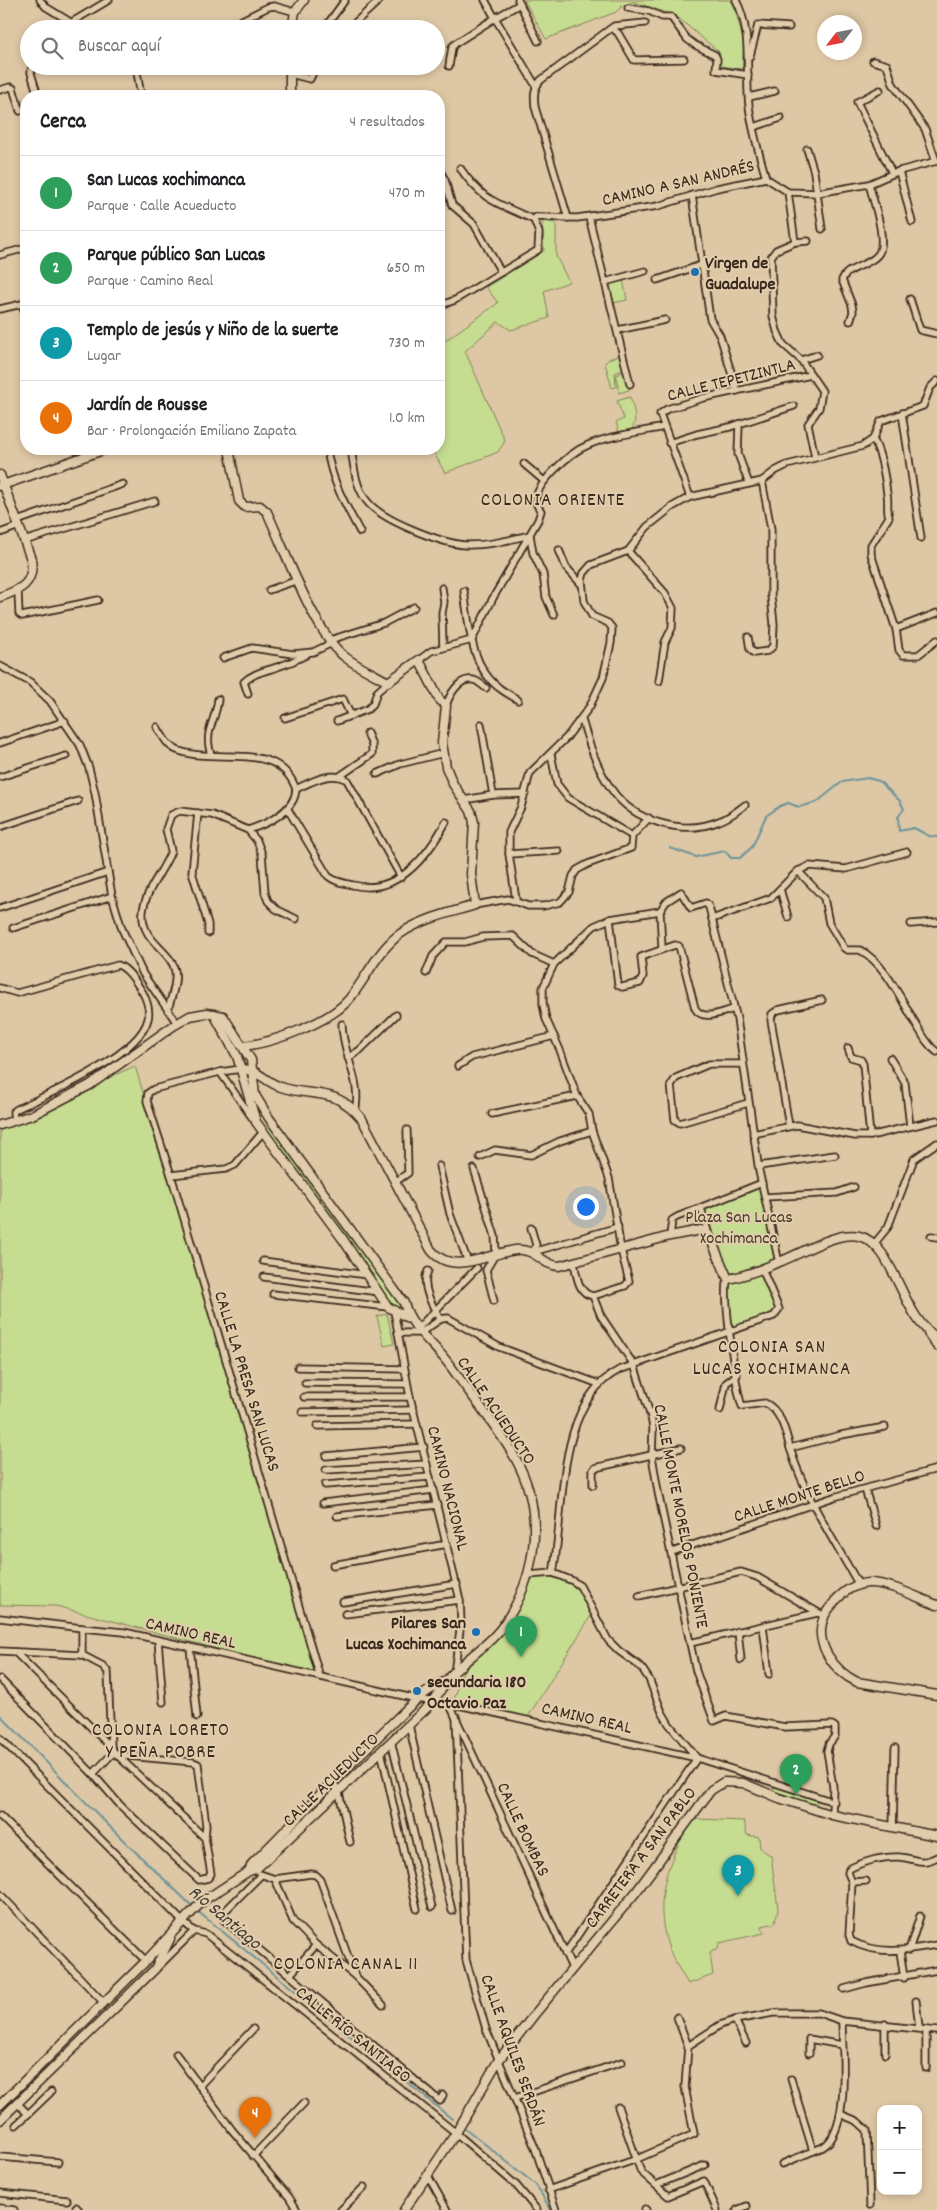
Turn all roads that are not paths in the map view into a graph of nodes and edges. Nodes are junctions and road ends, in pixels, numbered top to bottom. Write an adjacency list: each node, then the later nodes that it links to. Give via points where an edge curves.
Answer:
1 (40, 0): 12 (street)
2 (109, 0): 13 (street)
3 (304, 0): 10 (street)
4 (344, 0): 16 (street)
5 (380, 0): 17 (street)
6 (485, 0): 11 (street)
7 (736, 0): 23 (street, via 744,21)
8 (519, 2): 11 (street); 21 (street)
9 (628, 8): 31 (street, via 671,17 695,45 715,55 716,70)
10 (295, 12): 14 (street, via 274,6); 15 (street)
11 (495, 18): 25 (street, via 452,47); 32 (street)
12 (69, 20)
13 (75, 20)
14 (242, 20)
15 (294, 20)
16 (330, 20)
17 (358, 20)
18 (645, 23): 20 (street)
19 (789, 27): 23 (street, via 758,25)
20 (612, 28): 22 (street, via 634,60); 32 (street)
21 (538, 41)
22 (684, 59)
23 (748, 60): 31 (street)
24 (873, 61): 44 (street, via 887,65 893,84 923,124)
25 (449, 66)
26 (32, 75): 34 (street)
27 (138, 75): 35 (street)
28 (290, 75): 36 (street)
29 (301, 75): 30 (street, via 310,79)
30 (312, 75)
31 (748, 75): 39 (street)
32 (536, 86): 55 (street, via 535,107)
33 (0, 90): 40 (street, via 13,88)
34 (36, 90)
35 (140, 90)
36 (290, 90)
37 (880, 90): 47 (street, via 857,102)
38 (775, 91): 39 (street)
39 (749, 97): 42 (street)
40 (20, 111)
41 (781, 118): 42 (street)
42 (754, 127): 48 (street)
43 (807, 149): 52 (street)
44 (936, 161): 46 (street)
45 (460, 168): 56 (street, via 472,186 489,200)
46 (898, 171): 47 (street); 57 (street)
47 (892, 173): 50 (street)
48 (766, 178): 51 (street, CAMINO A SAN ANDRÉS); 53 (street, CAMINO A SAN ANDRÉS)
49 (445, 180): 65 (street, via 452,205 474,224)
50 (869, 184): 52 (street); 73 (street, via 878,221 880,249 870,262 847,272 842,280 853,312)
51 (788, 192): 52 (street); 60 (street)
52 (817, 193): 58 (street)
53 (692, 195): 54 (street, CAMINO A SAN ANDRÉS, via 658,206); 63 (street)
54 (589, 217): 55 (street, CAMINO A SAN ANDRÉS); 67 (street)
55 (568, 218): 56 (street, CAMINO A SAN ANDRÉS, via 539,217)
56 (534, 220): 65 (street, via 539,233 538,250)
57 (912, 222)
58 (822, 229)
59 (808, 241): 60 (street)
60 (795, 242): 77 (street, via 773,252 771,257 773,316 783,344)
61 (20, 250): 62 (street)
62 (0, 255)
63 (701, 265): 66 (street); 81 (street, via 710,318 720,336)
64 (644, 271): 67 (street)
65 (501, 272): 69 (street)
66 (657, 280)
67 (605, 282): 74 (street)
68 (910, 299): 75 (street, via 920,330)
69 (445, 304)
70 (20, 305): 71 (street)
71 (0, 309)
72 (666, 320): 74 (street)
73 (850, 321)
74 (618, 330): 80 (street)
75 (937, 334)
76 (817, 355): 77 (street)
77 (801, 360): 78 (street)
78 (811, 375): 81 (street, CALLE TEPETZINTLA); 92 (street, via 822,391 819,408 808,424)
79 (937, 381): 83 (street, via 919,409)
80 (630, 384)
81 (737, 391): 85 (street, CALLE TEPETZINTLA, via 668,409 660,414)
82 (794, 406): 84 (street)
83 (902, 413): 86 (street, via 881,421); 106 (street)
84 (739, 424): 87 (street); 98 (street, via 738,454)
85 (664, 427): 87 (street); 95 (street, via 584,446)
86 (873, 439): 92 (street, via 851,451); 121 (street, via 880,456 889,517 871,546 871,554)
87 (670, 443): 100 (street)
88 (89, 455): 99 (street)
89 (230, 455): 110 (street, via 241,505 264,507)
90 (328, 455): 103 (street, via 337,488)
91 (352, 455): 105 (street, via 366,501 394,522 446,541 464,544 481,545)
92 (815, 458): 96 (street, via 787,465)
93 (524, 464): 95 (street)
94 (0, 475): 99 (street)
95 (544, 481): 105 (street, via 536,500 541,511)
96 (762, 481): 98 (street); 122 (street, via 771,528 772,650 751,652)
97 (123, 484): 102 (street)
98 (749, 484): 100 (street)
99 (2, 485): 102 (street)
100 (690, 497): 109 (street, via 652,523)
101 (156, 500): 107 (street)
102 (18, 524): 104 (street); 107 (street)
103 (360, 532)
104 (0, 533)
105 (530, 535): 120 (street); 123 (street)
106 (922, 538)
107 (24, 541): 114 (street, via 32,571 28,582)
108 (559, 550): 111 (street, via 566,567)
109 (628, 551): 111 (street, via 592,565 584,573); 131 (street, via 666,592 673,608 672,628 665,642)
110 (298, 580): 113 (street); 125 (street)
111 (582, 585): 140 (street, via 588,610 592,616 608,623 612,636 598,693)
112 (442, 588): 126 (street)
113 (269, 590)
114 (18, 591): 116 (street); 117 (street, via 20,616)
115 (464, 591): 123 (street)
116 (0, 597)
117 (98, 600)
118 (414, 607): 125 (street, via 384,623)
119 (937, 612): 121 (street)
120 (554, 615)
121 (896, 629): 124 (street, via 899,650 903,655 918,655)
122 (748, 637)
123 (472, 640): 126 (street); 136 (street, via 483,669 498,687)
124 (937, 640)
125 (331, 642): 127 (street); 132 (street, via 346,658)
126 (444, 648): 129 (street, via 431,651)
127 (313, 652): 128 (street, via 293,654 252,648); 134 (street, via 247,678 244,682)
128 (223, 658)
129 (419, 660): 132 (street); 137 (street)
130 (0, 666): 141 (street, via 35,686)
131 (659, 681)
132 (388, 682): 138 (street, via 368,709)
133 (486, 688): 137 (street, via 468,680 452,692)
134 (248, 694)
135 (218, 699): 149 (street, via 208,732)
136 (518, 700)
137 (446, 706): 147 (street)
138 (350, 716): 139 (street, via 343,700); 142 (street)
139 (285, 718)
140 (582, 720): 148 (street); 162 (street, via 596,760 612,790 628,807)
141 (65, 721): 146 (street); 171 (street, via 89,768)
142 (337, 721)
143 (481, 724): 156 (street)
144 (157, 727): 149 (street, via 165,740 178,751)
145 (367, 732): 152 (street, via 372,754)
146 (0, 743)
147 (444, 753): 151 (street, via 400,764); 157 (street, via 449,776)
148 (550, 754): 155 (street, via 530,773); 166 (street, via 561,792)
149 (211, 755): 154 (street, via 274,762 286,772)
150 (66, 756): 153 (street)
151 (377, 774)
152 (340, 776): 154 (street, via 320,779); 172 (street, via 353,789)
153 (0, 777)
154 (296, 789): 160 (street, via 292,804)
155 (525, 794): 156 (street); 169 (street, via 510,832)
156 (493, 795): 157 (street)
157 (464, 800): 176 (street, via 474,822 471,874)
158 (78, 801): 164 (street)
159 (745, 805): 162 (street, via 726,818 700,826 676,827)
160 (287, 808): 165 (street); 172 (street, via 332,879 368,888 389,884)
161 (198, 813): 165 (street, via 212,815); 186 (street, via 192,872); 193 (street, via 176,812 167,822 171,851 147,894 143,912 150,938 173,965 175,972)
162 (649, 818): 166 (street)
163 (446, 822): 172 (street, via 418,862)
164 (0, 827)
165 (248, 830): 180 (street, via 262,854 268,902)
166 (632, 836): 175 (street, via 631,848 577,870 569,892 560,902 528,906)
167 (559, 851): 169 (street)
168 (906, 852): 170 (street, via 846,869 809,866)
169 (509, 854): 175 (street)
170 (798, 871): 173 (street); 204 (street, via 827,902 829,923 844,948 860,950 876,964 894,987 928,1044)
171 (108, 872): 174 (street); 177 (street)
172 (401, 877)
173 (780, 889): 179 (street); 182 (street, via 763,902)
174 (112, 896): 185 (street); 193 (street, via 122,929 142,974)
175 (516, 900): 176 (street)
176 (475, 905): 201 (street, via 399,935 349,999 288,1036)
177 (0, 908)
178 (660, 911): 181 (street); 182 (street, via 666,902 681,892 691,908 708,904); 187 (street)
179 (788, 917)
180 (296, 919)
181 (610, 919): 187 (street, via 618,985 640,983 643,976 641,957); 188 (street, via 584,934)
182 (712, 919): 192 (street)
183 (937, 922): 184 (street)
184 (911, 924)
185 (13, 928)
186 (208, 933)
187 (662, 948): 192 (street, via 678,946 695,1008 700,1015)
188 (554, 964): 189 (street, via 532,954 513,936 483,938 446,942 432,956); 199 (street, via 543,988 544,1012)
189 (426, 973)
190 (0, 988): 218 (street, via 17,993 118,965 137,984 148,1005 145,1026 124,1049 77,1080 17,1109 13,1112)
191 (822, 1000): 221 (street, via 772,1014)
192 (734, 1009): 208 (street)
193 (168, 1010): 196 (street)
194 (214, 1014): 196 (street, via 190,1016); 198 (street, via 223,1016); 200 (street)
195 (396, 1015): 205 (street)
196 (177, 1023): 218 (street, via 90,1085 32,1115)
197 (342, 1024): 205 (street)
198 (237, 1036): 200 (street); 202 (street)
199 (554, 1036): 209 (street, via 472,1057); 213 (street)
200 (228, 1040): 210 (street)
201 (259, 1044): 202 (street); 207 (street)
202 (244, 1046): 207 (street)
203 (848, 1048): 227 (street, via 851,1057 863,1064)
204 (937, 1052)
205 (348, 1058): 215 (street, via 358,1100)
206 (890, 1058): 222 (street, via 905,1083)
207 (251, 1060): 211 (street, CALLE ACUEDUCTO)
208 (743, 1064): 214 (street); 214 (street, via 709,1064 676,1078 672,1085 675,1120 680,1123)
209 (458, 1066)
210 (241, 1069): 211 (street); 212 (street); 223 (street)
211 (252, 1069): 215 (street, via 275,1085 330,1095); 217 (street, CALLE ACUEDUCTO, via 255,1095)
212 (220, 1072): 223 (street); 234 (street, CALLE LA PRESA SAN LUCAS, via 154,1089 148,1094 147,1102)
213 (577, 1096): 216 (street); 225 (street, via 589,1114)
214 (748, 1103): 226 (street)
215 (355, 1111): 235 (street)
216 (492, 1114)
217 (269, 1118): 223 (street); 264 (street, CALLE ACUEDUCTO, via 404,1303)
218 (14, 1120): 220 (street)
219 (937, 1120): 222 (street)
220 (0, 1125)
221 (788, 1126): 226 (street); 227 (street)
222 (910, 1126): 227 (street)
223 (260, 1127): 234 (street, via 235,1165 226,1169); 255 (street)
224 (407, 1130): 235 (street, via 408,1173)
225 (592, 1131): 230 (street, via 560,1140 531,1155 495,1150); 240 (street, via 609,1178)
226 (754, 1134): 232 (street)
227 (870, 1136)
228 (937, 1143): 244 (street, via 914,1159 888,1227)
229 (835, 1156): 232 (street)
230 (480, 1157)
231 (439, 1166): 249 (street, via 450,1214)
232 (759, 1166): 236 (street)
233 (474, 1169): 247 (street, via 495,1236)
234 (171, 1175): 332 (street, CALLE LA PRESA SAN LUCAS)
235 (395, 1182): 249 (street, via 435,1255 454,1264)
236 (762, 1183): 238 (street); 239 (street)
237 (854, 1187): 238 (street, via 837,1194)
238 (765, 1197): 251 (street)
239 (701, 1208): 242 (street); 243 (street, via 672,1220)
240 (618, 1227): 245 (street); 246 (street)
241 (531, 1228): 246 (street, via 536,1245)
242 (709, 1235): 243 (street, via 701,1230); 257 (street)
243 (670, 1236): 245 (street)
244 (874, 1244): 251 (street, via 859,1236 840,1237); 267 (street)
245 (621, 1250): 250 (street); 260 (street, via 628,1284)
246 (532, 1252): 247 (street, via 522,1249); 250 (street, via 554,1266)
247 (496, 1253): 249 (street); 261 (street, via 486,1270)
248 (263, 1261): 255 (street)
249 (468, 1262)
250 (574, 1263): 260 (street, CALLE MONTE MORELOS PONIENTE, via 582,1291)
251 (779, 1263): 253 (street)
252 (477, 1268): 263 (street)
253 (762, 1269): 257 (street); 268 (street, via 778,1313)
254 (428, 1271): 263 (street, via 425,1284)
255 (367, 1275): 258 (street)
256 (264, 1277): 258 (street)
257 (728, 1279): 268 (street)
258 (379, 1292): 262 (street)
259 (274, 1294): 262 (street)
260 (593, 1296): 272 (street, CALLE MONTE MORELOS PONIENTE, via 601,1316)
261 (494, 1301)
262 (391, 1309): 264 (street, CALLE ACUEDUCTO); 269 (street, CAMINO NACIONAL)
263 (435, 1310): 265 (street); 266 (street)
264 (408, 1318): 266 (street, CALLE ACUEDUCTO)
265 (441, 1319): 266 (street); 278 (street, via 453,1320 499,1347)
266 (419, 1331): 269 (street); 309 (street, CALLE ACUEDUCTO, via 444,1358 495,1427 528,1485 534,1530 533,1557)
267 (927, 1331): 270 (street); 271 (street)
268 (729, 1332): 272 (street); 275 (street)
269 (398, 1333): 274 (street, CAMINO NACIONAL)
270 (937, 1336)
271 (937, 1346)
272 (634, 1365): 278 (street, via 608,1375); 291 (street, CALLE MONTE MORELOS PONIENTE, via 653,1428)
273 (298, 1367): 274 (street)
274 (404, 1369): 277 (street, CAMINO NACIONAL)
275 (737, 1375): 282 (street, via 726,1383); 289 (street, via 742,1406 768,1404 783,1426)
276 (304, 1383): 277 (street)
277 (407, 1384): 279 (street, CAMINO NACIONAL)
278 (599, 1384): 308 (street, via 573,1432 568,1451)
279 (410, 1396): 280 (street); 281 (street, CAMINO NACIONAL)
280 (304, 1397)
281 (414, 1410): 283 (street); 284 (street, CAMINO NACIONAL)
282 (720, 1410)
283 (302, 1412)
284 (417, 1424): 285 (street); 287 (street, CAMINO NACIONAL)
285 (317, 1426)
286 (885, 1427): 289 (street)
287 (424, 1447): 290 (street); 292 (street, CAMINO NACIONAL)
288 (681, 1448): 291 (street)
289 (790, 1448): 302 (street)
290 (326, 1456)
291 (652, 1456): 297 (street, via 595,1468); 306 (street, CALLE MONTE MORELOS PONIENTE)
292 (427, 1464): 294 (street); 295 (street, CAMINO NACIONAL)
293 (937, 1469): 298 (street, CALLE MONTE BELLO)
294 (326, 1470)
295 (430, 1477): 296 (street); 299 (street, CAMINO NACIONAL)
296 (325, 1485)
297 (593, 1485)
298 (865, 1489): 302 (street, CALLE MONTE BELLO); 304 (street)
299 (434, 1490): 300 (street); 301 (street, CAMINO NACIONAL)
300 (323, 1503)
301 (437, 1505): 303 (street); 305 (street, CAMINO NACIONAL)
302 (814, 1505): 306 (street, CALLE MONTE BELLO); 311 (street)
303 (337, 1516)
304 (876, 1526)
305 (447, 1544): 307 (street); 310 (street, CAMINO NACIONAL)
306 (672, 1552): 312 (street, CALLE MONTE MORELOS PONIENTE)
307 (333, 1565)
308 (554, 1572): 309 (street); 348 (street, via 580,1586 608,1640 641,1667 669,1724)
309 (528, 1575): 330 (street, CALLE ACUEDUCTO, via 502,1628)
310 (457, 1584): 314 (street, CAMINO NACIONAL); 315 (street)
311 (859, 1584): 316 (street, via 878,1583); 318 (street, via 847,1590)
312 (678, 1585): 313 (street); 318 (street, via 749,1573); 324 (street, CALLE MONTE MORELOS PONIENTE)
313 (639, 1596)
314 (460, 1600): 317 (street); 330 (street, CAMINO NACIONAL, via 461,1623)
315 (342, 1602)
316 (937, 1604)
317 (345, 1614)
318 (821, 1614): 320 (street); 335 (street, via 825,1650 847,1677 858,1682)
319 (0, 1618): 321 (street, CAMINO REAL)
320 (763, 1626): 322 (street); 331 (street)
321 (82, 1628): 323 (street, CAMINO REAL, via 124,1632); 328 (street)
322 (738, 1631): 324 (street); 329 (street)
323 (158, 1640): 325 (street, CAMINO REAL); 337 (street)
324 (690, 1643): 352 (street, CALLE MONTE MORELOS PONIENTE, via 698,1678 714,1721 726,1716 785,1727 832,1725 836,1731 827,1751)
325 (190, 1647): 332 (street, CAMINO REAL); 341 (street)
326 (0, 1652): 327 (street)
327 (14, 1652): 328 (street); 346 (street)
328 (82, 1654): 346 (street, via 108,1672)
329 (741, 1660)
330 (454, 1674): 334 (street, CALLE ACUEDUCTO)
331 (769, 1674)
332 (320, 1677): 336 (street, CAMINO REAL)
333 (0, 1679): 349 (street)
334 (446, 1681): 336 (street, CALLE ACUEDUCTO); 338 (street, CALLE ACUEDUCTO)
335 (937, 1695)
336 (417, 1699): 338 (street, CAMINO REAL); 350 (street, CALLE ACUEDUCTO)
337 (163, 1702)
338 (433, 1702): 339 (street, CAMINO REAL); 342 (street, CALLE ACUEDUCTO)
339 (449, 1703): 340 (street, CALLE BOMBAS); 348 (street, CAMINO REAL)
340 (456, 1716): 376 (street, CALLE BOMBAS); 402 (street, CALLE AQUILES SERDÁN, via 466,1960)
341 (197, 1717)
342 (409, 1725): 344 (street, CALLE ACUEDUCTO); 367 (street)
343 (0, 1738): 369 (street, CALLE RÍO SANTIAGO)
344 (391, 1741): 347 (street, CALLE ACUEDUCTO); 365 (street)
345 (895, 1748): 355 (street)
346 (114, 1751): 349 (street); 357 (street); 357 (street, via 198,1764)
347 (381, 1751): 351 (street, CALLE ACUEDUCTO); 366 (street)
348 (698, 1758): 352 (street, CAMINO REAL); 376 (street)
349 (93, 1774): 357 (street, via 120,1805 199,1880 211,1874)
350 (333, 1782): 351 (street); 360 (street, CALLE ACUEDUCTO)
351 (339, 1792): 358 (street); 360 (street, CALLE ACUEDUCTO)
352 (834, 1802): 353 (street)
353 (832, 1815): 355 (street, CARRETERA A SAN PABLO); 378 (street, CARRETERA A SAN PABLO, via 743,1784 724,1782 711,1790 636,1892)
354 (0, 1816): 377 (street)
355 (893, 1828): 356 (street, CARRETERA A SAN PABLO)
356 (937, 1836)
357 (205, 1838)
358 (350, 1842)
359 (937, 1857): 363 (street, via 924,1862 890,1858 860,1864 849,1869 848,1876)
360 (255, 1870): 361 (street); 369 (street, CALLE ACUEDUCTO, via 203,1901); 381 (street, via 222,1917)
361 (275, 1879): 372 (street, via 293,1921); 382 (street, via 311,1874 320,1879)
362 (866, 1881): 363 (street)
363 (852, 1882): 375 (street, via 851,1941 886,1952)
364 (0, 1894): 386 (street)
365 (432, 1907)
366 (417, 1909)
367 (452, 1911)
368 (920, 1916): 374 (street)
369 (185, 1918): 370 (street, CALLE ACUEDUCTO); 371 (street, CALLE RÍO SANTIAGO)
370 (174, 1930): 377 (street, CALLE ACUEDUCTO); 379 (street, CALLE ACUEDUCTO)
371 (194, 1931): 379 (street); 419 (street, CALLE RÍO SANTIAGO, via 206,1934)
372 (316, 1945): 381 (street); 382 (street)
373 (937, 1945): 374 (street)
374 (909, 1950): 375 (street)
375 (900, 1951): 383 (street)
376 (565, 1954): 378 (street, CALLE BOMBAS)
377 (146, 1961): 386 (street, CALLE ACUEDUCTO)
378 (572, 1968): 402 (street, CARRETERA A SAN PABLO)
379 (155, 1970): 411 (street, CALLE ACUEDUCTO)
380 (937, 1970): 383 (street)
381 (290, 1975): 409 (street, via 440,2101)
382 (355, 1976): 387 (street)
383 (904, 1978): 384 (street)
384 (844, 1989)
385 (916, 2001): 392 (street)
386 (104, 2003): 407 (street, CALLE ACUEDUCTO)
387 (383, 2005)
388 (677, 2017): 398 (street)
389 (735, 2020): 390 (street, via 803,2011 825,2014); 396 (street); 398 (street, via 715,2028)
390 (842, 2021): 391 (street); 397 (street)
391 (885, 2024): 392 (street); 401 (street)
392 (919, 2027): 394 (street)
393 (252, 2030): 406 (street)
394 (926, 2030): 395 (street); 404 (street)
395 (937, 2031)
396 (746, 2042)
397 (842, 2045): 399 (street, via 809,2040); 416 (street, via 844,2083)
398 (688, 2046): 423 (street, via 685,2087 694,2134)
399 (809, 2052)
400 (176, 2054): 406 (street)
401 (884, 2054)
402 (498, 2061): 410 (street, CALLE AQUILES SERDÁN); 419 (street, CARRETERA A SAN PABLO)
403 (622, 2062): 410 (street)
404 (926, 2068)
405 (791, 2078): 420 (street)
406 (199, 2086): 421 (street)
407 (15, 2091): 411 (street); 413 (street, CALLE ACUEDUCTO)
408 (51, 2092): 415 (street)
409 (443, 2095)
410 (515, 2098): 430 (street, CALLE AQUILES SERDÁN)
411 (20, 2101): 415 (street); 417 (street, CALLE ACUEDUCTO)
412 (304, 2103): 421 (street)
413 (0, 2106)
414 (618, 2107): 423 (street)
415 (28, 2114): 418 (street)
416 (840, 2114): 420 (street, via 829,2143); 433 (street, via 857,2121 867,2130)
417 (0, 2120)
418 (16, 2125)
419 (456, 2133): 427 (street, CARRETERA A SAN PABLO); 441 (street, CALLE RÍO SANTIAGO, via 516,2185)
420 (813, 2151): 425 (street)
421 (253, 2156): 437 (street)
422 (0, 2157): 424 (street)
423 (637, 2159): 428 (street, via 641,2172); 430 (street)
424 (58, 2162)
425 (782, 2164)
426 (705, 2165): 428 (street)
427 (427, 2174): 439 (street, CARRETERA A SAN PABLO); 440 (street)
428 (656, 2186): 443 (street, via 668,2196 704,2181)
429 (364, 2187): 438 (street)
430 (548, 2190): 442 (street, CALLE AQUILES SERDÁN)
431 (0, 2193): 432 (street)
432 (67, 2200)
433 (870, 2205)
434 (747, 2206): 444 (street)
435 (0, 2208): 436 (street)
436 (14, 2210)
437 (297, 2210)
438 (341, 2210)
439 (404, 2210)
440 (447, 2210)
441 (537, 2210)
442 (556, 2210)
443 (717, 2210)
444 (737, 2210)

